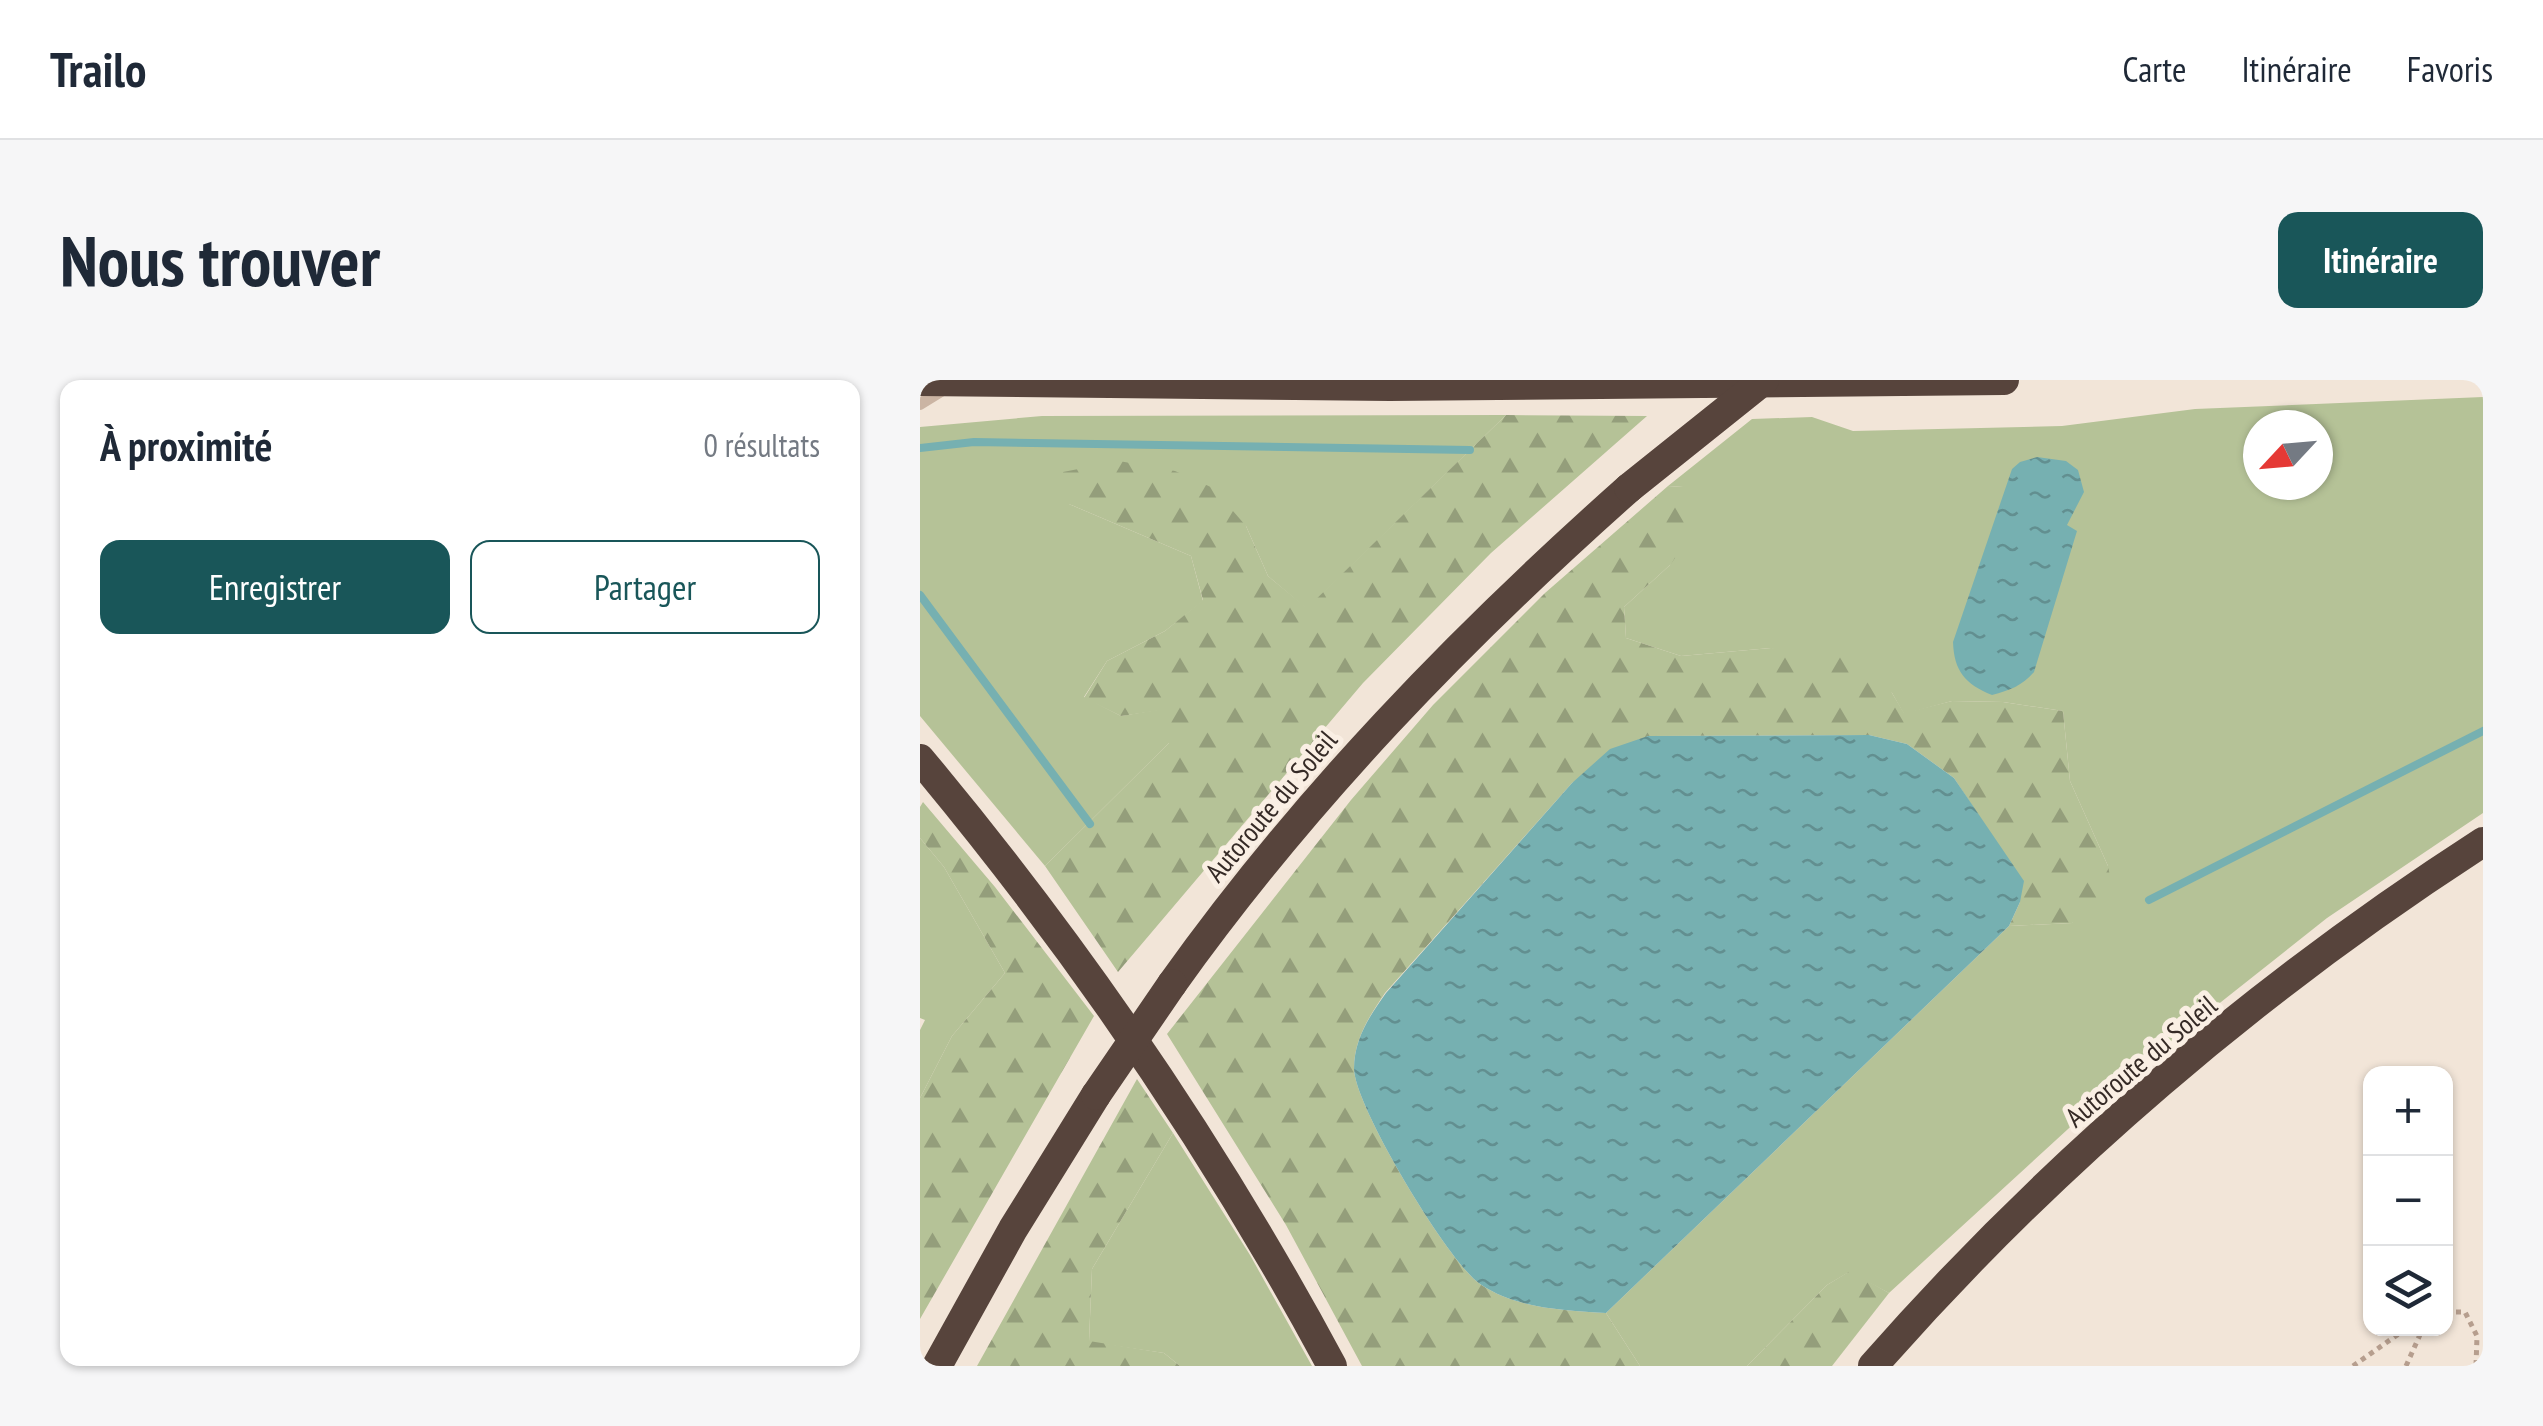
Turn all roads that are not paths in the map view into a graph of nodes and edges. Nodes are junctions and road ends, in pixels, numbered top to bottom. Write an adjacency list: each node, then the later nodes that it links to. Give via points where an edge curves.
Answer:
1 (1764, 380): 8 (highway, Autoroute du Soleil, bridge, via 1539,568 1399,707 1268,857 1096,1095)
2 (2004, 380): 4 (highway)
3 (920, 381): 4 (highway)
4 (957, 382): 5 (lane)
5 (920, 404)
6 (920, 759): 9 (highway, via 1037,906 1151,1068)
7 (2483, 842): 10 (highway, Autoroute du Soleil, via 2334,946 2156,1087 1980,1250)
8 (937, 1366)
9 (1332, 1366)
10 (1873, 1366)

